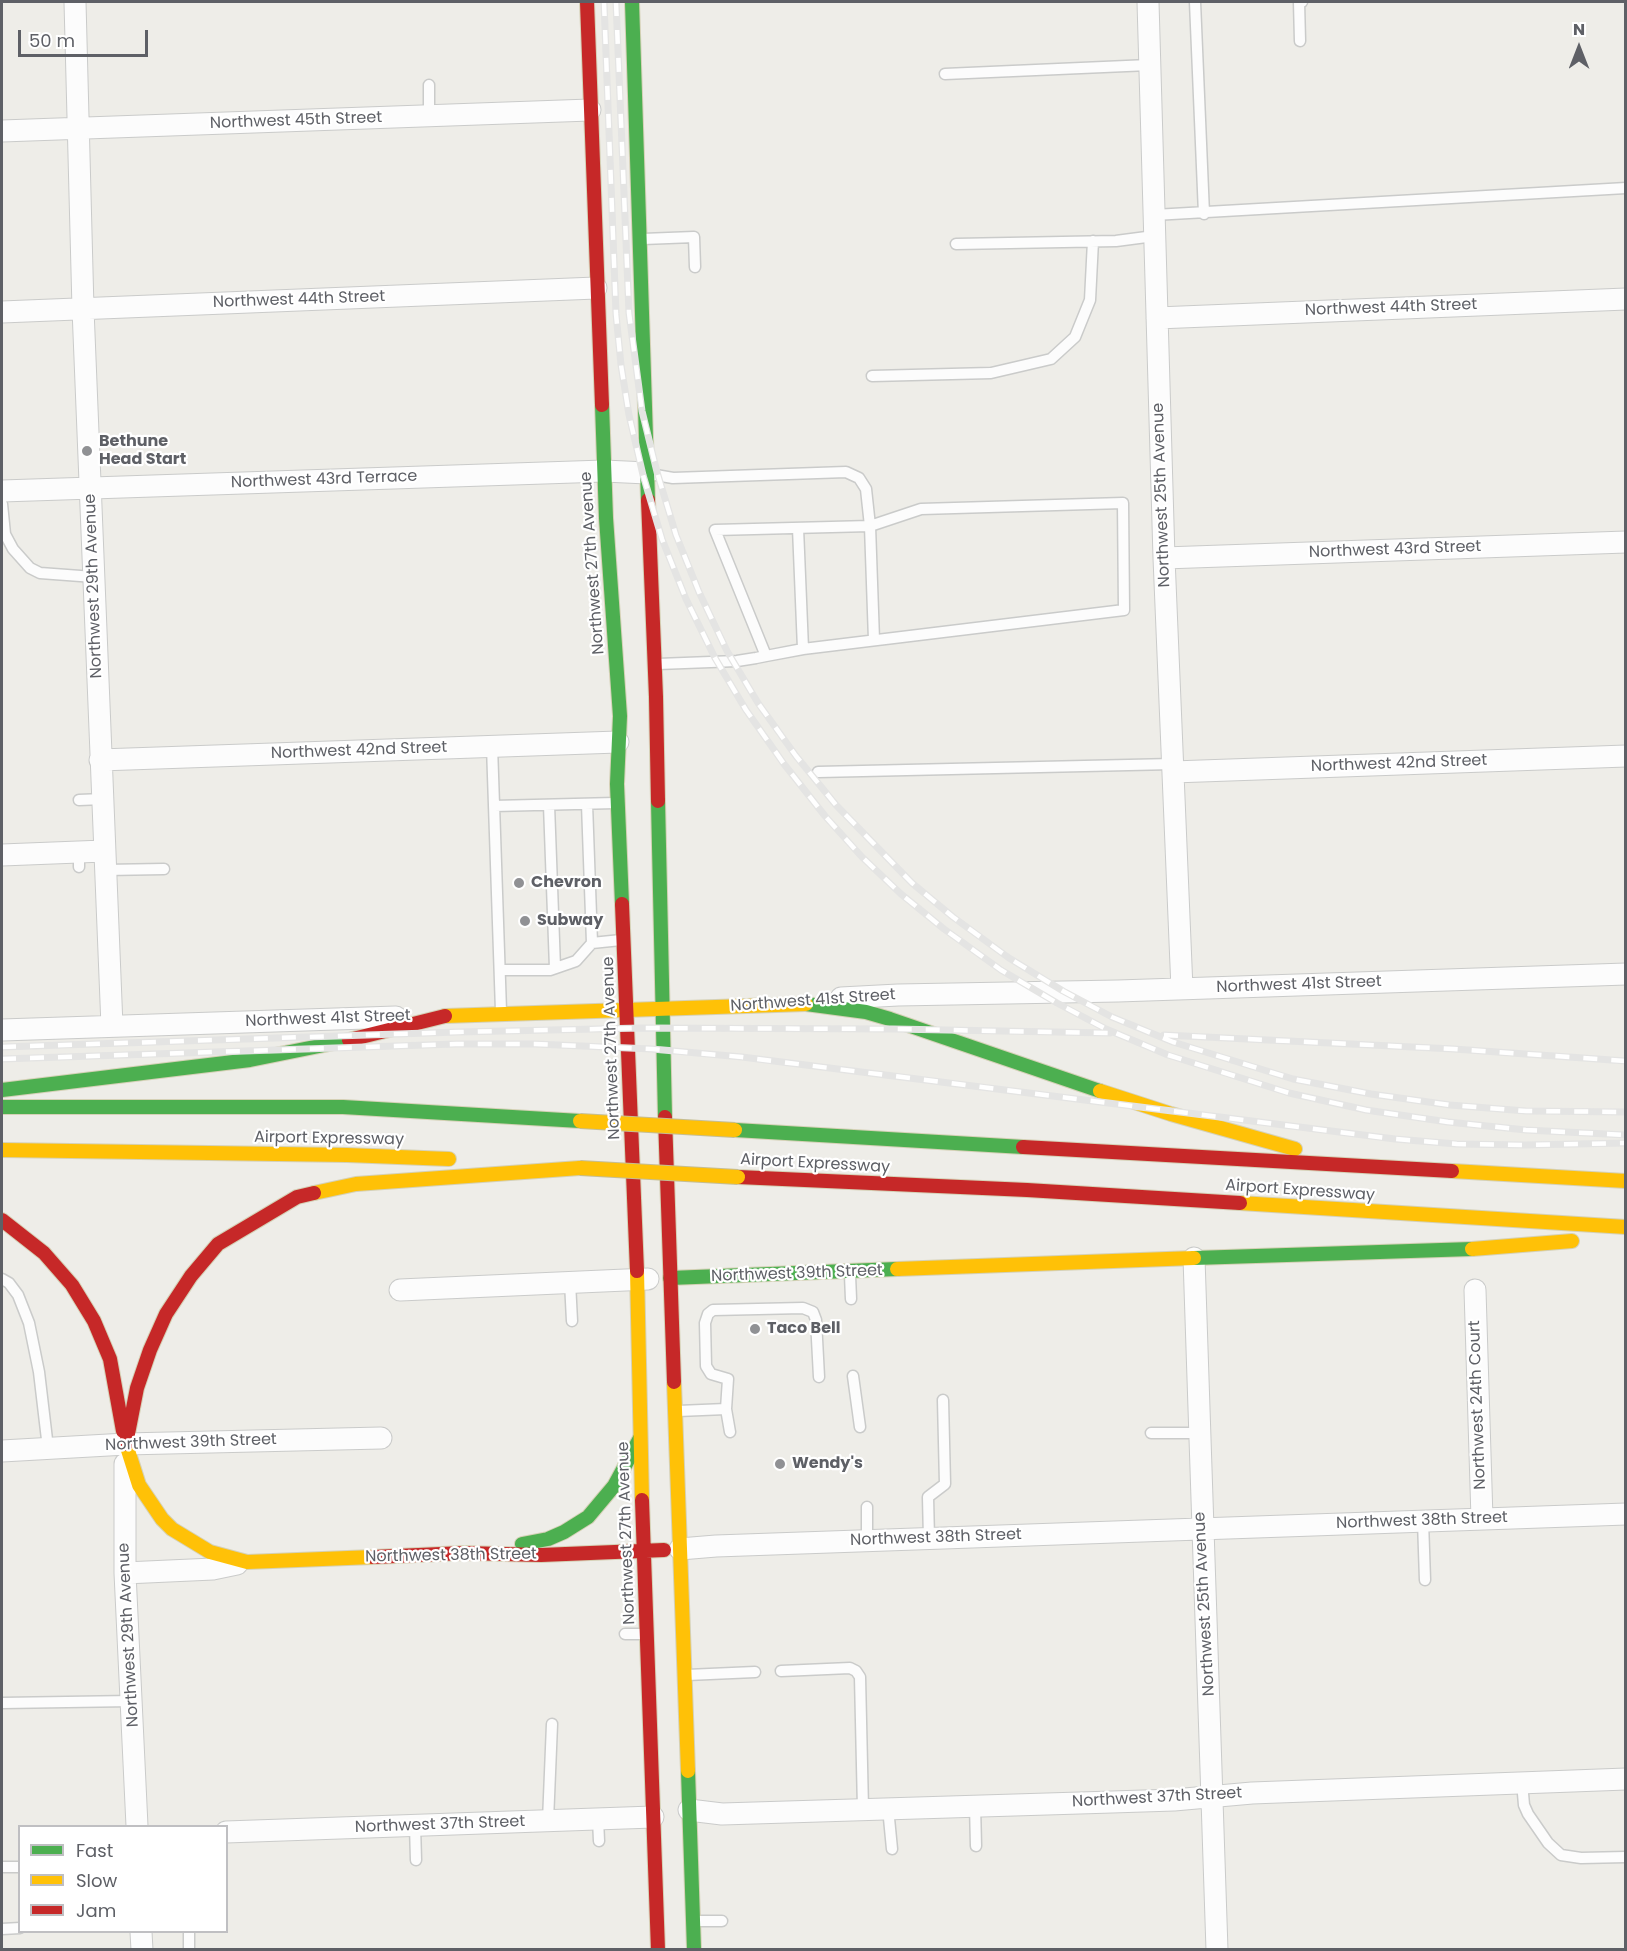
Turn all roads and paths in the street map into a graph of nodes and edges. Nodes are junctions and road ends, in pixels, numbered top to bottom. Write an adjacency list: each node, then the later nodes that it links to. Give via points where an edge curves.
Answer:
1 (75, 2): 14 (street, Northwest 29th Avenue)
2 (587, 2): 11 (main road, Northwest 27th Avenue)
3 (632, 2): 16 (main road)
4 (1148, 2): 8 (street, Northwest 25th Avenue)
5 (1195, 2): 18 (lane)
6 (1302, 2): 7 (lane)
7 (1300, 41)
8 (1149, 65): 9 (lane); 19 (street, Northwest 25th Avenue)
9 (945, 74)
10 (429, 85): 12 (lane)
11 (600, 112): 12 (street, Northwest 45th Street); 24 (main road, Northwest 27th Avenue)
12 (429, 117): 14 (street, Northwest 45th Street)
13 (624, 123): 16 (main road)
14 (78, 129): 15 (street, Northwest 45th Street); 26 (street, Northwest 29th Avenue)
15 (2, 131)
16 (636, 143): 20 (main road)
17 (1626, 188): 18 (lane)
18 (1204, 214): 19 (lane)
19 (1154, 226): 21 (lane, via 1116,241); 28 (street, Northwest 25th Avenue)
20 (640, 239): 23 (lane, via 694,237); 31 (main road)
21 (1093, 241): 22 (lane); 29 (lane, via 1090,300 1075,337 1051,359 991,373)
22 (956, 244)
23 (695, 267)
24 (596, 288): 26 (street, Northwest 44th Street); 30 (main road, Northwest 27th Avenue)
25 (1626, 299): 28 (street, Northwest 44th Street)
26 (83, 309): 27 (street, Northwest 44th Street); 32 (street, Northwest 29th Avenue)
27 (2, 312)
28 (1156, 318): 38 (street, Northwest 25th Avenue)
29 (872, 376)
30 (604, 471): 31 (street, Northwest 43rd Terrace); 32 (street, Northwest 43rd Terrace); 46 (main road, Northwest 27th Avenue)
31 (647, 473): 35 (lane, via 673,478 846,472 859,478 866,489); 43 (main road)
32 (90, 488): 33 (street, Northwest 43rd Terrace); 39 (street, Northwest 29th Avenue)
33 (2, 491)
34 (2, 504): 39 (lane, via 5,534 30,568 40,573)
35 (870, 526): 36 (lane); 40 (lane); 40 (lane, via 921,509 1123,503 1124,610)
36 (798, 528): 41 (lane); 42 (lane, via 715,531)
37 (1626, 542): 38 (street, Northwest 43rd Street)
38 (1164, 558): 49 (street, Northwest 25th Avenue)
39 (94, 577): 48 (street, Northwest 29th Avenue)
40 (874, 640): 41 (lane)
41 (803, 649): 42 (lane)
42 (766, 656): 43 (lane)
43 (655, 664): 44 (main road)
44 (656, 697): 46 (main road); 58 (main road)
45 (492, 746): 46 (street, Northwest 42nd Street); 48 (street, Northwest 42nd Street); 57 (lane)
46 (624, 748): 54 (main road, Northwest 27th Avenue)
47 (1626, 756): 49 (street, Northwest 42nd Street)
48 (100, 760): 52 (street, Northwest 29th Avenue)
49 (1173, 768): 50 (lane); 67 (street, Northwest 25th Avenue)
50 (818, 772)
51 (642, 787): 58 (main road)
52 (103, 799): 53 (lane); 60 (street, Northwest 29th Avenue)
53 (79, 800)
54 (618, 803): 55 (lane); 62 (main road, Northwest 27th Avenue)
55 (587, 804): 56 (lane); 63 (lane)
56 (549, 805): 57 (lane); 64 (lane)
57 (494, 806): 65 (lane)
58 (657, 811): 69 (main road)
59 (2, 855): 60 (street)
60 (104, 860): 61 (lane); 73 (street, Northwest 29th Avenue)
61 (164, 869)
62 (624, 940): 63 (lane); 70 (main road, Northwest 27th Avenue)
63 (592, 943): 64 (lane, via 576,961)
64 (555, 968): 65 (lane)
65 (500, 970): 71 (lane)
66 (1626, 974): 67 (street, Northwest 41st Street)
67 (1182, 989): 68 (street, Northwest 41st Street, via 851,996)
68 (806, 1004): 69 (main road, Northwest 41st Street); 80 (main road, via 890,1019 1171,1114)
69 (661, 1008): 70 (main road, Northwest 41st Street); 88 (main road)
70 (627, 1011): 71 (main road, Northwest 41st Street); 90 (main road, Northwest 27th Avenue)
71 (501, 1014): 72 (main road, Northwest 41st Street)
72 (445, 1016): 73 (street, Northwest 41st Street); 75 (main road, via 250,1060)
73 (112, 1026): 74 (street, Northwest 41st Street)
74 (2, 1029)
75 (2, 1090)
76 (2, 1107): 80 (main road, Airport Expressway, bridge, via 343,1107)
77 (2, 1150): 78 (main road, Airport Expressway)
78 (463, 1160)
79 (487, 1161): 81 (main road, Airport Expressway)
80 (1361, 1166): 82 (main road, Airport Expressway)
81 (580, 1168): 84 (main road, Airport Expressway, bridge, via 1027,1190); 107 (main road, via 356,1184 297,1197 256,1220 218,1244 166,1314 137,1388)
82 (1626, 1181)
83 (2, 1220): 107 (main road, Northwest 38th Street, via 44,1253 72,1285 94,1321 110,1359)
84 (1626, 1227)
85 (1626, 1237): 86 (main road, Northwest 39th Street, via 1478,1249)
86 (1194, 1258): 87 (main road, Northwest 39th Street, via 984,1270); 104 (street, Northwest 25th Avenue)
87 (850, 1272): 88 (main road, Northwest 39th Street); 94 (lane)
88 (670, 1278): 90 (street, Northwest 39th Street); 100 (main road)
89 (2, 1279): 108 (lane, via 18,1295 29,1323)
90 (637, 1279): 91 (street, Northwest 39th Street); 105 (main road, Northwest 27th Avenue)
91 (570, 1282): 92 (street, Northwest 39th Street); 95 (lane)
92 (400, 1290)
93 (1475, 1290): 112 (street, Northwest 24th Court)
94 (851, 1299)
95 (572, 1321)
96 (853, 1376): 101 (lane)
97 (819, 1377): 99 (lane, via 813,1312 803,1308 714,1310 705,1323 706,1366 711,1374 728,1379)
98 (943, 1400): 115 (lane, via 945,1484 928,1497)
99 (726, 1409): 100 (lane); 102 (lane)
100 (675, 1411): 117 (main road)
101 (860, 1427)
102 (730, 1432)
103 (1151, 1433): 104 (lane)
104 (1199, 1433): 114 (street, Northwest 25th Avenue)
105 (640, 1437): 118 (main road, Northwest 27th Avenue); 119 (main road, via 604,1500 576,1525 535,1542)
106 (381, 1438): 107 (street, Northwest 39th Street)
107 (126, 1444): 108 (street, Northwest 39th Street); 120 (main road, Northwest 38th Street, via 145,1496 171,1529 210,1552); 121 (street, Northwest 29th Avenue)
108 (48, 1448): 109 (street, Northwest 39th Street)
109 (2, 1450)
110 (867, 1507): 116 (lane)
111 (1626, 1514): 112 (street, Northwest 38th Street)
112 (1482, 1519): 113 (street, Northwest 38th Street)
113 (1423, 1521): 114 (street, Northwest 38th Street); 122 (lane)
114 (1202, 1529): 115 (street, Northwest 38th Street); 135 (street, Northwest 25th Avenue)
115 (929, 1539): 116 (street, Northwest 38th Street)
116 (867, 1540): 117 (street, Northwest 38th Street)
117 (680, 1549): 118 (main road, Northwest 38th Street); 127 (main road)
118 (644, 1551): 119 (main road, Northwest 38th Street); 124 (main road, Northwest 27th Avenue)
119 (464, 1553): 120 (main road, Northwest 38th Street)
120 (247, 1562): 121 (street, Northwest 38th Street, via 213,1569)
121 (125, 1573): 128 (street, Northwest 29th Avenue)
122 (1425, 1580)
123 (625, 1634): 124 (lane)
124 (646, 1634): 131 (main road, Northwest 27th Avenue)
125 (781, 1671): 139 (lane, via 849,1668 860,1677)
126 (755, 1672): 127 (lane)
127 (684, 1675): 136 (main road)
128 (132, 1701): 129 (lane); 143 (street, Northwest 29th Avenue)
129 (2, 1703)
130 (552, 1724): 142 (lane)
131 (650, 1748): 132 (main road); 140 (main road, Northwest 27th Avenue)
132 (668, 1778)
133 (1626, 1779): 134 (street, Northwest 37th Street)
134 (1522, 1782): 135 (street, Northwest 37th Street); 149 (lane, via 1528,1814 1548,1844 1561,1855)
135 (1213, 1796): 137 (street, Northwest 37th Street); 163 (street, Northwest 25th Avenue)
136 (681, 1804): 139 (street, Northwest 37th Street, via 722,1814); 153 (main road)
137 (975, 1805): 138 (street, Northwest 37th Street); 147 (lane)
138 (888, 1808): 139 (street, Northwest 37th Street); 148 (lane)
139 (863, 1809)
140 (653, 1817): 141 (street, Northwest 37th Street); 161 (main road, Northwest 27th Avenue)
141 (598, 1819): 142 (street, Northwest 37th Street); 146 (lane)
142 (548, 1821): 144 (street, Northwest 37th Street)
143 (137, 1825)
144 (415, 1826): 145 (street, Northwest 37th Street); 150 (lane)
145 (228, 1832)
146 (598, 1841)
147 (976, 1846)
148 (892, 1849)
149 (1626, 1857)
150 (416, 1860)
151 (2, 1867): 152 (lane)
152 (18, 1867)
153 (693, 1921): 154 (lane); 162 (main road)
154 (722, 1921)
155 (18, 1928): 156 (lane)
156 (2, 1929)
157 (141, 1933): 159 (street)
158 (189, 1933): 160 (lane)
159 (142, 1950)
160 (189, 1950)
161 (657, 1950)
162 (694, 1950)
163 (1218, 1950)

